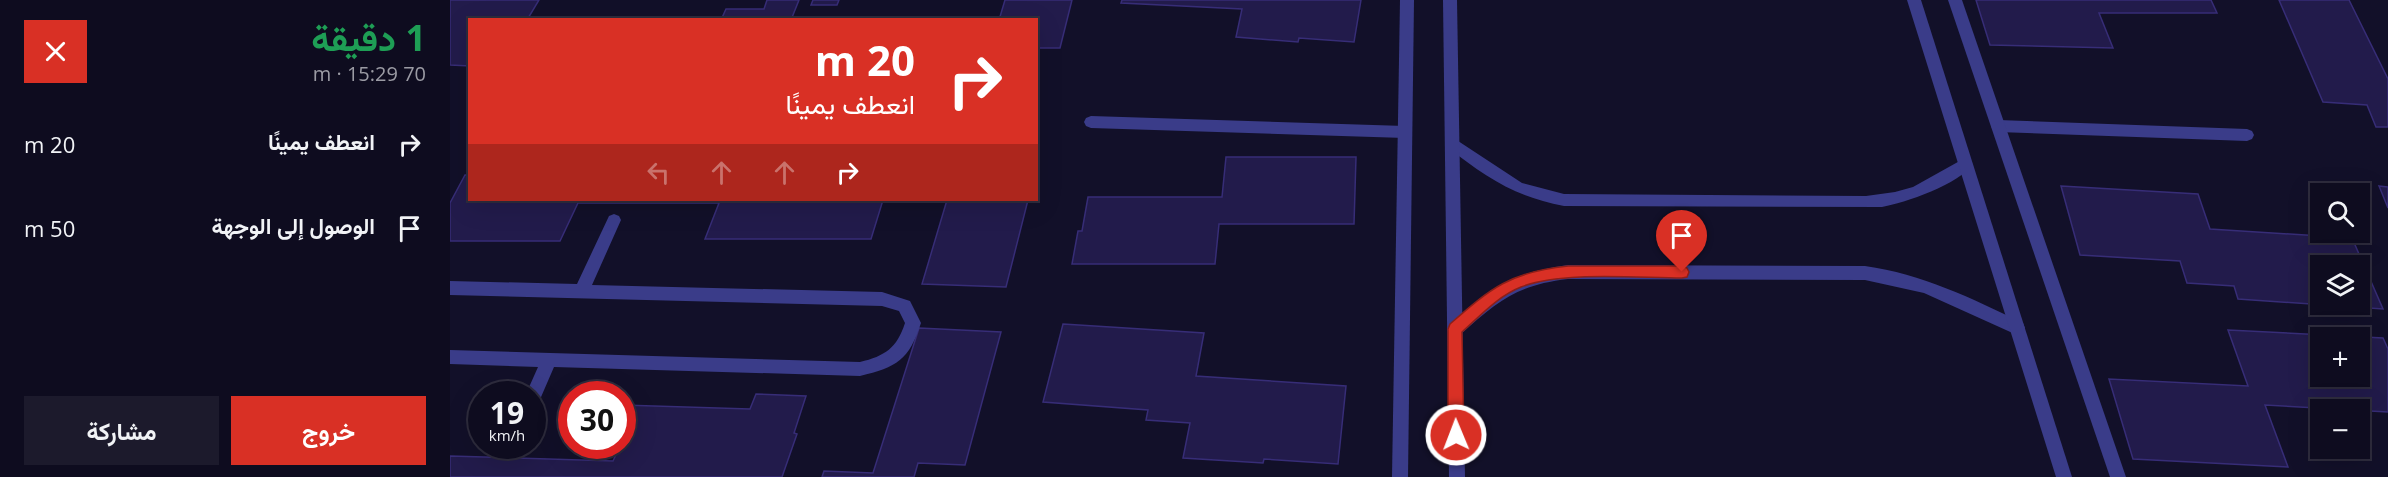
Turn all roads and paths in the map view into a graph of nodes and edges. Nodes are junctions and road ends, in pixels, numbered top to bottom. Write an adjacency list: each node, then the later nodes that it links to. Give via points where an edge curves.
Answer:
1 (1407, 0): 7 (street)
2 (1450, 0): 9 (street)
3 (1914, 0): 10 (street)
4 (1955, 0): 6 (street)
5 (1091, 122): 7 (street)
6 (1998, 126): 8 (street); 22 (street)
7 (1405, 132): 19 (street)
8 (2247, 135)
9 (1452, 142): 10 (street, via 1499,179 1541,197 1564,200 1891,201 1915,194); 15 (street)
10 (1965, 164): 14 (street)
11 (614, 220): 13 (street)
12 (450, 288): 13 (street)
13 (581, 292): 17 (street, via 882,299 904,306 913,323 906,346 886,363 860,369)
14 (2017, 328): 15 (street, via 1928,285 1896,276 1568,272 1515,282); 21 (street)
15 (1455, 329): 20 (street)
16 (450, 357): 17 (street)
17 (550, 359): 18 (street)
18 (540, 381)
19 (1400, 477)
20 (1456, 477)
21 (2064, 477)
22 (2118, 477)

